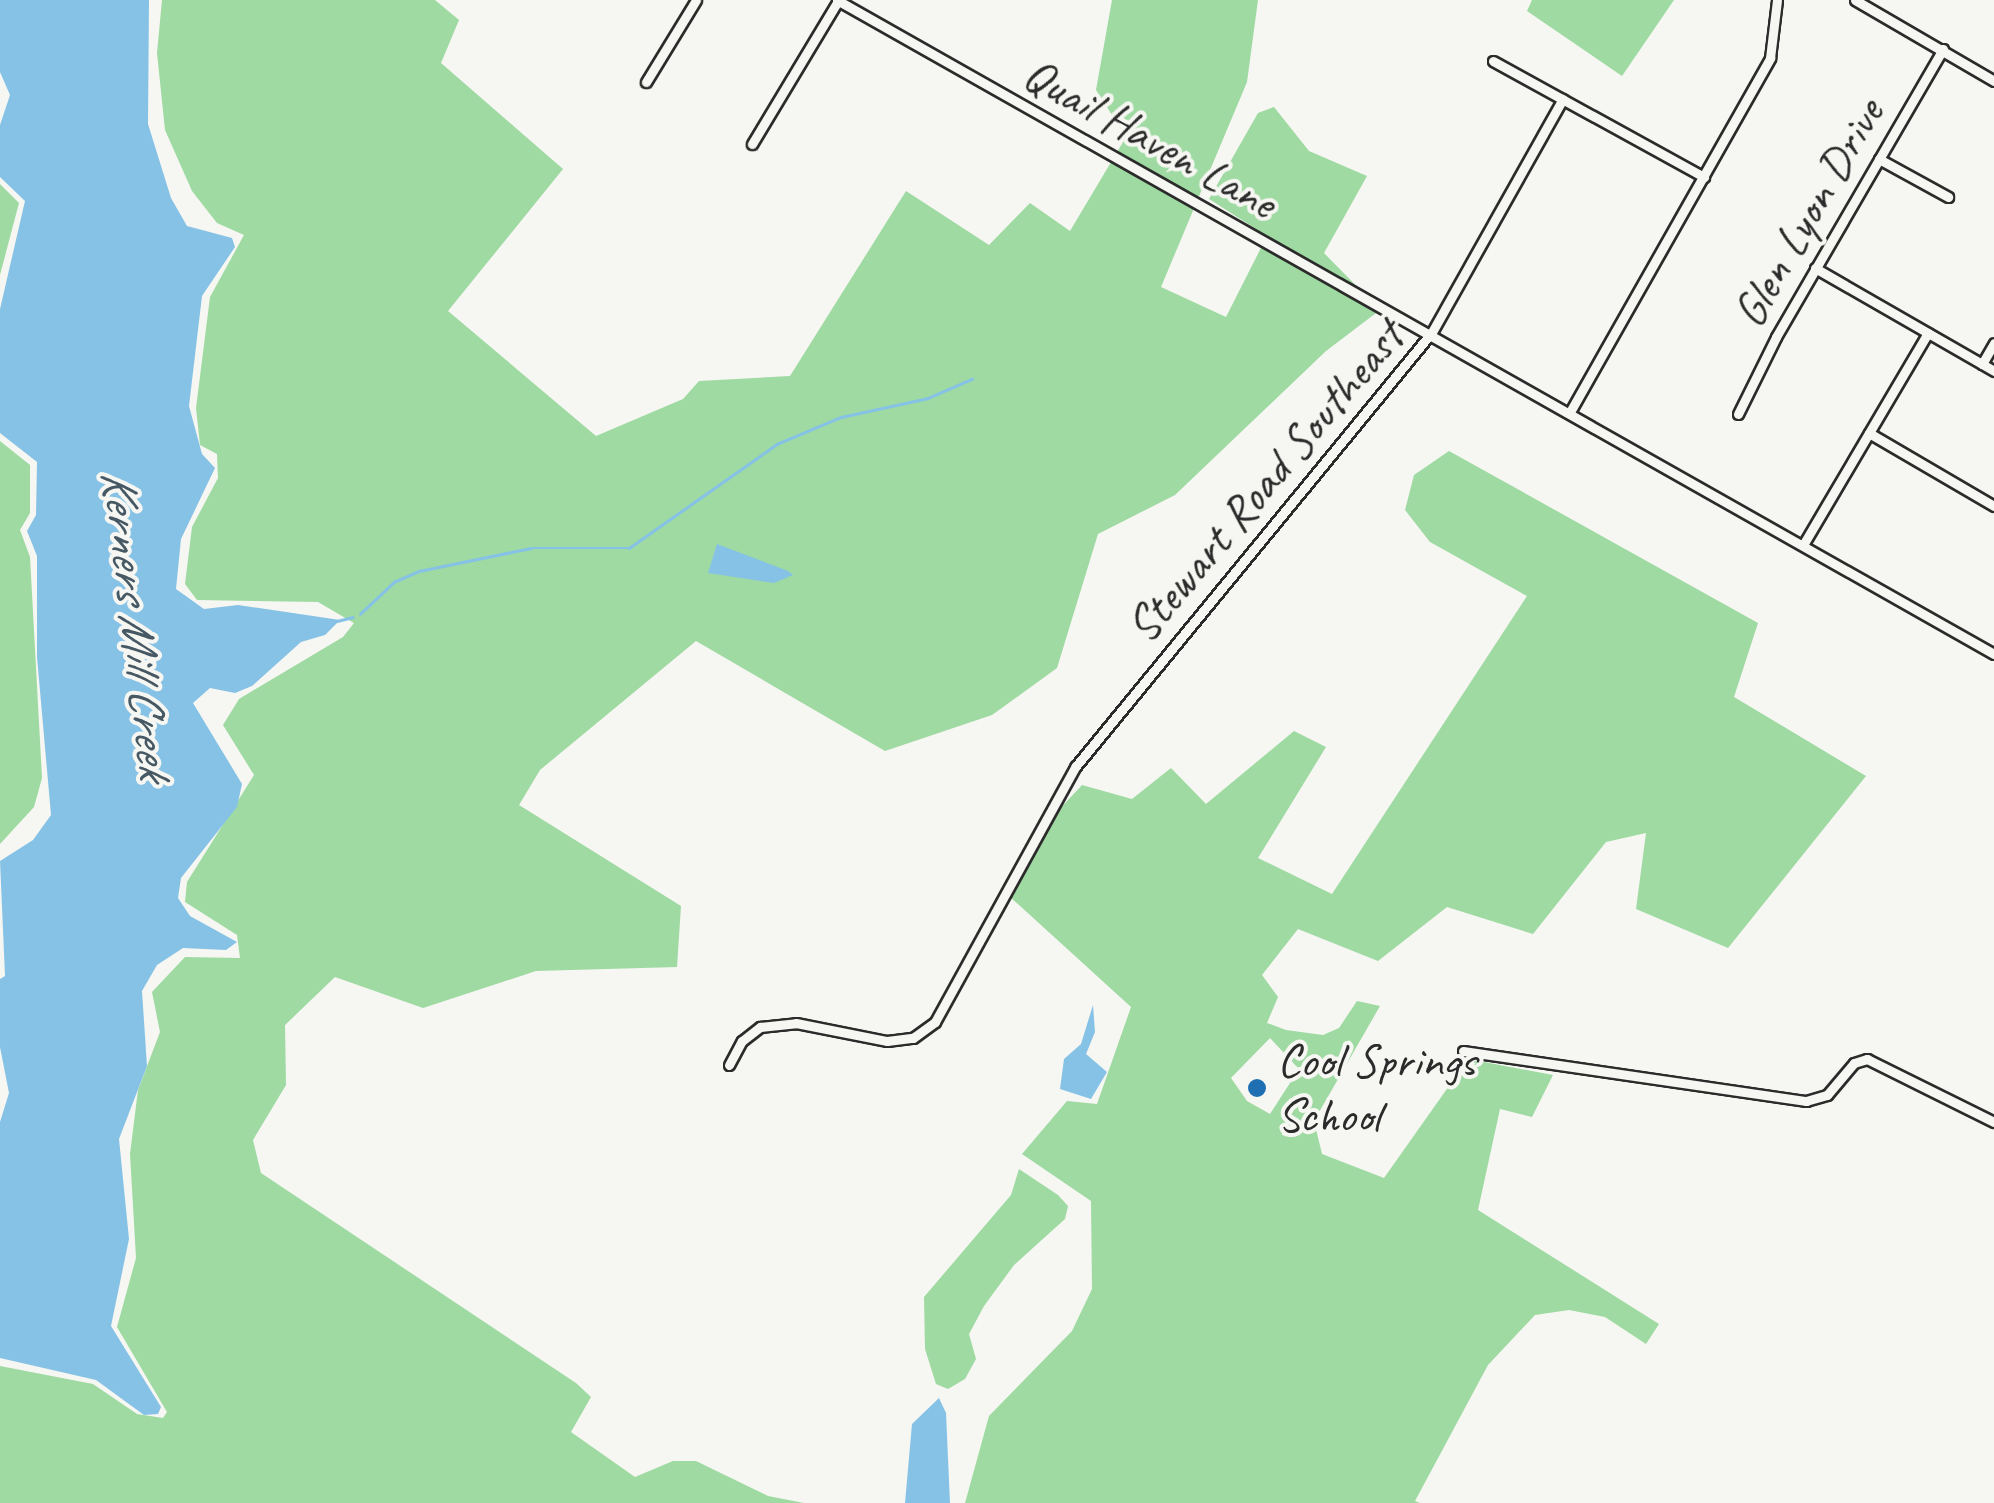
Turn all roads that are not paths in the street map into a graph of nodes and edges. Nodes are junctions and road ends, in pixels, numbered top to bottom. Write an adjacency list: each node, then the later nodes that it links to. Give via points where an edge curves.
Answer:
1 (696, 0): 8 (street)
2 (838, 0): 10 (street); 15 (street, Quail Haven Lane, via 974,82)
3 (1777, 0): 12 (street, via 1770,58)
4 (1856, 0): 5 (street)
5 (1943, 49): 7 (street); 11 (street, Glen Lyon Drive)
6 (1493, 61): 9 (street)
7 (1994, 81)
8 (646, 82)
9 (1563, 99): 12 (street); 15 (street)
10 (752, 144)
11 (1879, 159): 13 (street); 14 (street, Glen Lyon Drive)
12 (1704, 177): 20 (street)
13 (1948, 197)
14 (1815, 268): 16 (street); 21 (street, Glen Lyon Drive)
15 (1432, 332): 20 (street, Stewart Road Southeast); 27 (street, Stewart Road Southeast, via 1076,766 936,1022 913,1038 887,1041 796,1024 760,1027 742,1041)
16 (1928, 333): 18 (street); 22 (street)
17 (1994, 343): 18 (street)
18 (1982, 364): 19 (street)
19 (1994, 371)
20 (1570, 412): 24 (street, Stewart Road Southeast)
21 (1738, 414)
22 (1869, 433): 23 (street); 24 (street)
23 (1994, 506)
24 (1803, 544): 25 (street, Stewart Road Southeast)
25 (1994, 654)
26 (1463, 1051): 28 (street, via 1806,1101 1827,1095 1854,1063 1867,1059)
27 (730, 1065)
28 (1994, 1122)

